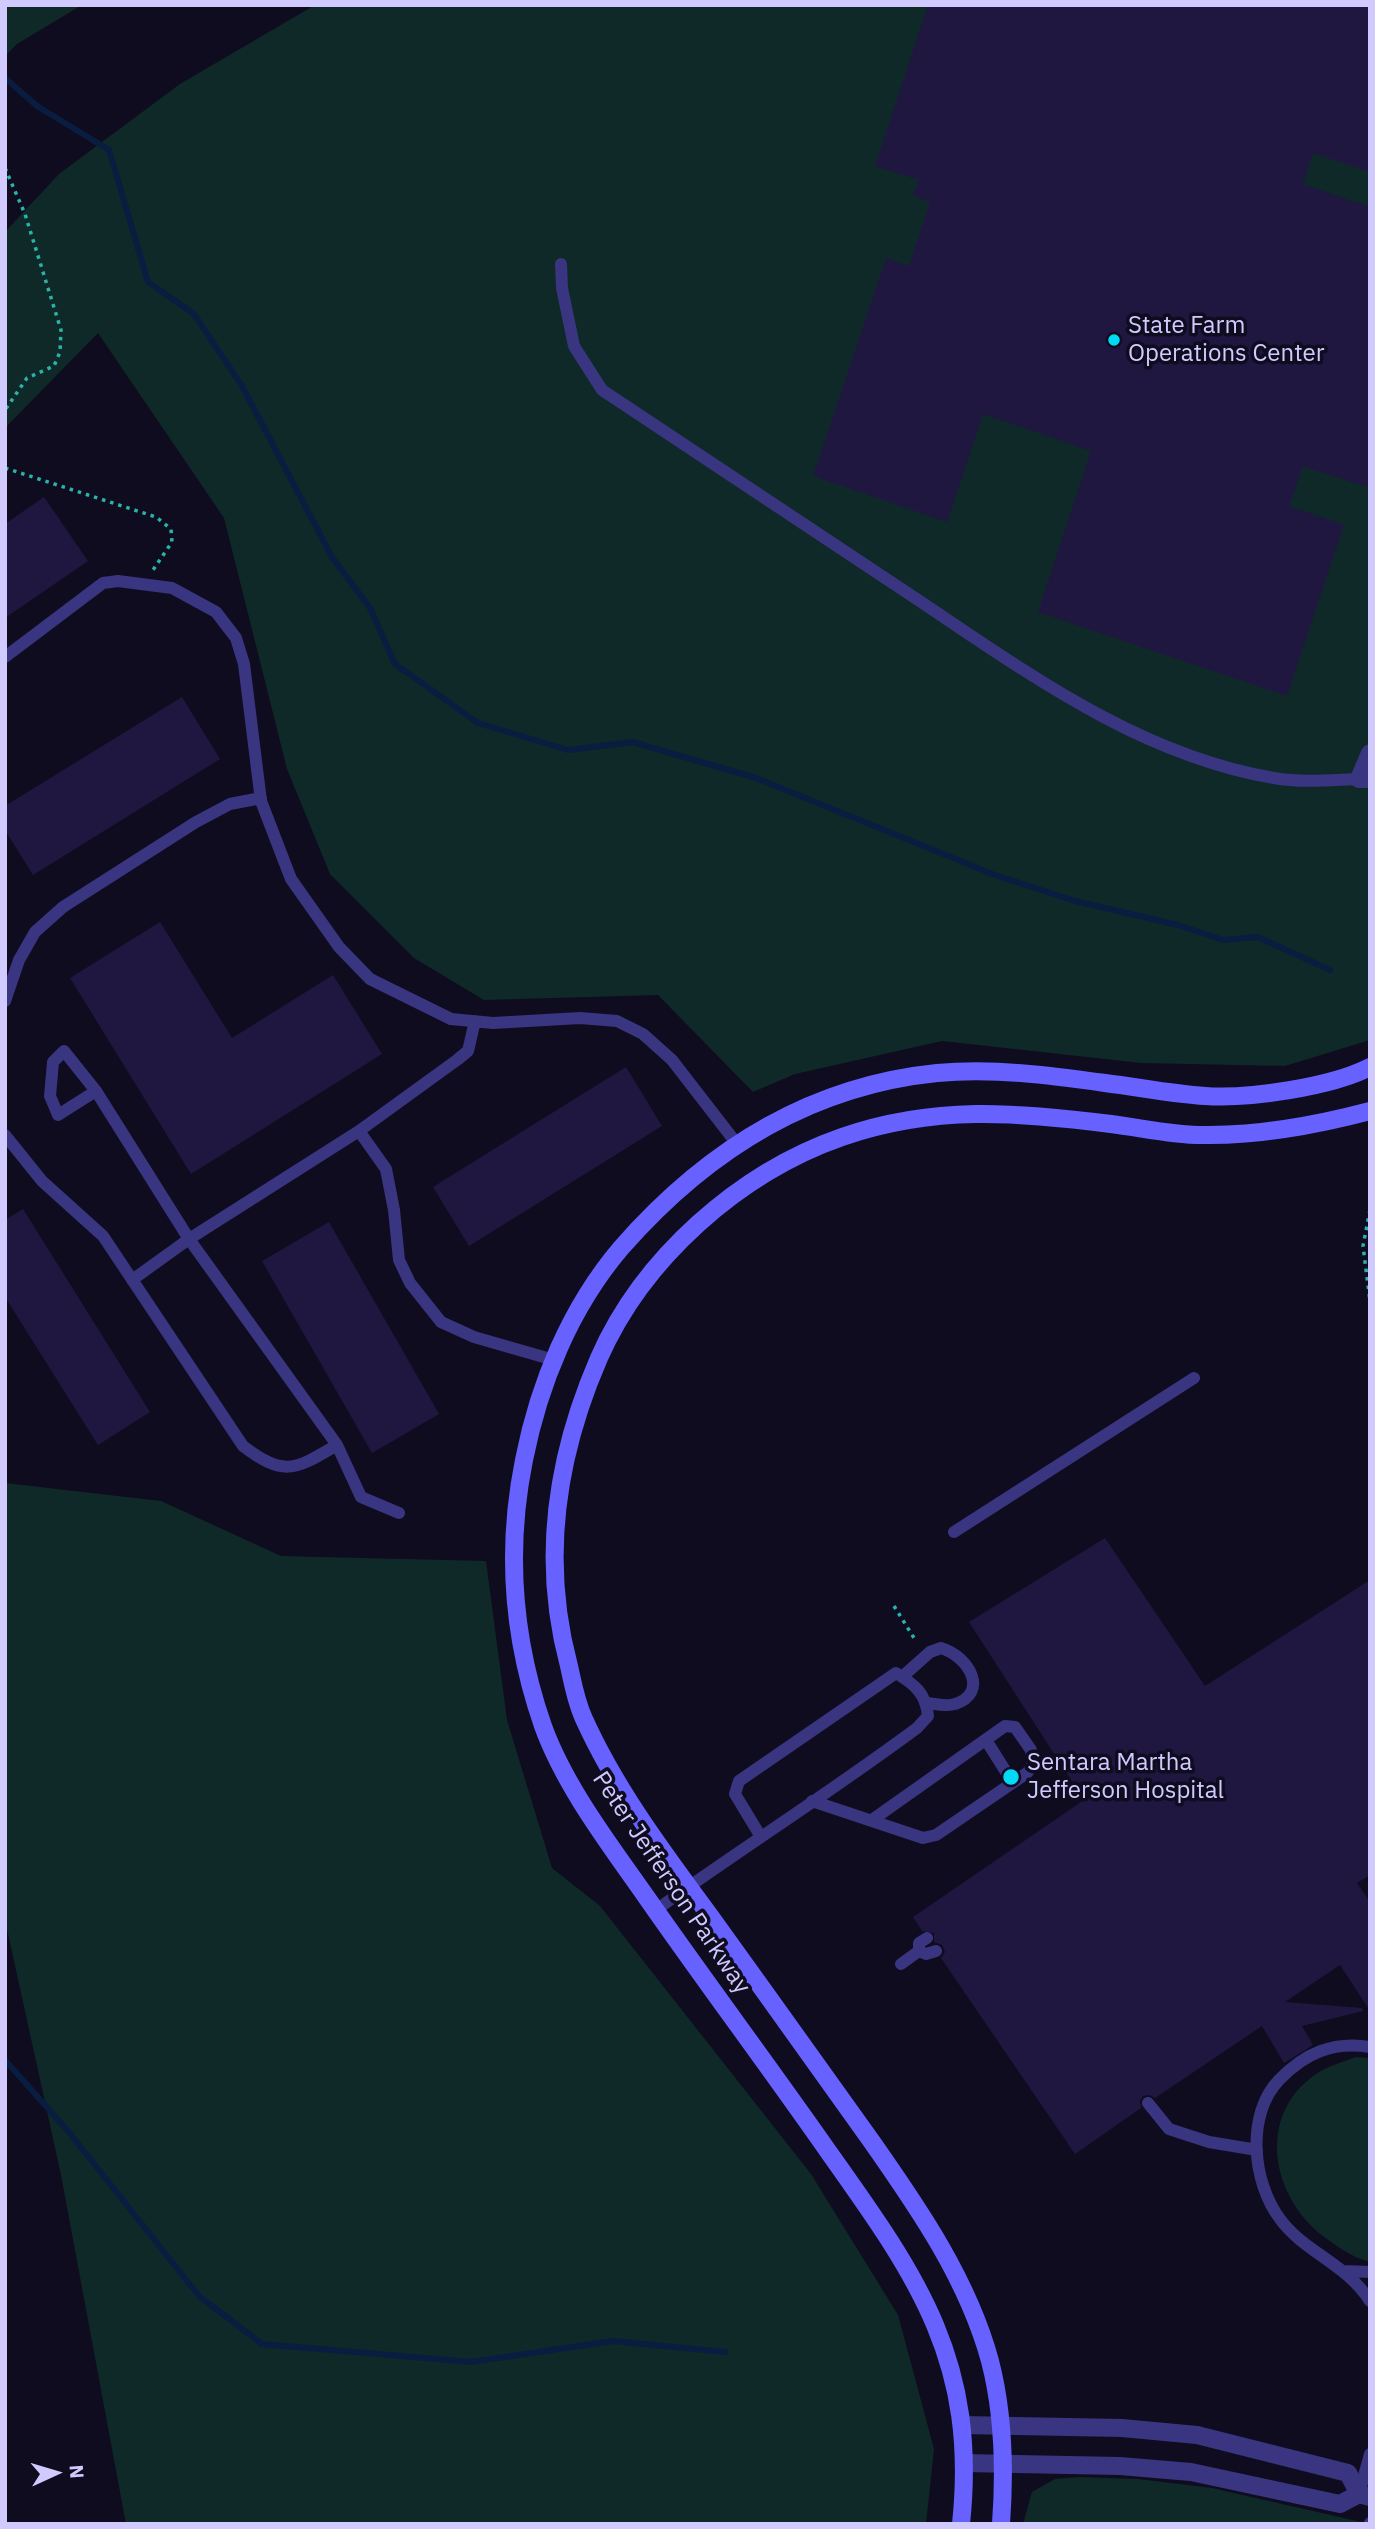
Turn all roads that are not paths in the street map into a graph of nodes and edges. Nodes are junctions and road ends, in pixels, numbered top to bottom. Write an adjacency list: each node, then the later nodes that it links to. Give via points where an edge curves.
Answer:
1 (561, 264): 4 (lane, via 574,346 602,390 958,626 1140,737 1219,766 1276,779)
2 (5, 657): 5 (lane, via 103,583 172,588 216,612 236,638 244,664)
3 (1370, 753): 4 (street)
4 (1364, 779)
5 (261, 797): 6 (lane, via 230,804 196,822 63,907 35,932 19,960); 7 (lane, via 291,879 370,979 451,1019)
6 (5, 1001)
7 (475, 1021): 11 (lane, via 468,1051); 13 (lane, via 617,1021 643,1034 672,1060)
8 (1370, 1067): 13 (street, Peter Jefferson Parkway, via 1300,1088 1209,1097 1015,1072 939,1073 883,1082 824,1100)
9 (96, 1091): 9 (lane, via 64,1051 53,1062 50,1096 58,1115); 14 (lane)
10 (1370, 1111): 28 (street, Peter Jefferson Parkway, via 1307,1128 1205,1136 1013,1112 943,1113 892,1121 791,1159 741,1189 686,1235 639,1289 607,1340 579,1404 556,1507 553,1570 562,1643 582,1714 624,1794)
11 (359, 1131): 14 (lane); 16 (lane, via 386,1169 399,1260 410,1283 441,1322 474,1337)
12 (5, 1135): 15 (lane, via 35,1174 103,1236)
13 (737, 1144): 16 (street, Peter Jefferson Parkway, via 658,1206 607,1265 571,1320)
14 (189, 1239): 15 (lane); 18 (lane)
15 (132, 1280): 18 (lane, via 243,1446 260,1459 300,1467)
16 (554, 1360): 29 (street, Peter Jefferson Parkway, via 530,1430 516,1502 512,1572 523,1651 544,1729 589,1815)
17 (1194, 1378): 20 (lane)
18 (337, 1445): 19 (lane, via 361,1497)
19 (399, 1513)
20 (954, 1532)
21 (902, 1677): 22 (lane, via 917,1686); 22 (lane, via 940,1648 963,1658 972,1679 963,1700 953,1706); 27 (lane, via 896,1674 739,1781 735,1794)
22 (927, 1703): 25 (lane, via 928,1716 917,1728)
23 (986, 1740): 24 (lane); 24 (lane, via 1005,1726 1015,1727 1031,1751 1033,1765); 26 (lane)
24 (1013, 1783): 26 (lane, via 936,1835 911,1837)
25 (812, 1801): 26 (lane); 27 (lane)
26 (872, 1820)
27 (761, 1837): 28 (lane)
28 (688, 1887): 29 (lane); 41 (street, Peter Jefferson Parkway, via 922,2213 964,2292 989,2360)
29 (656, 1910): 40 (street, Peter Jefferson Parkway, via 887,2234 931,2311 953,2375)
30 (927, 1938): 31 (lane, via 919,1943)
31 (919, 1951): 32 (lane); 33 (lane)
32 (936, 1951)
33 (901, 1964)
34 (1370, 2047): 36 (lane, via 1333,2045 1303,2058 1286,2073 1273,2086 1264,2107 1256,2129)
35 (1148, 2103): 36 (lane, via 1169,2129)
36 (1257, 2150): 37 (lane, via 1265,2189 1280,2220)
37 (1344, 2271): 38 (lane); 39 (lane)
38 (1370, 2272)
39 (1370, 2301)
40 (962, 2425): 41 (street); 43 (street, Peter Jefferson Parkway)
41 (1002, 2425): 44 (street, Peter Jefferson Parkway); 45 (street, via 1197,2435 1348,2473)
42 (1370, 2454): 45 (lane)
43 (965, 2463): 44 (street); 46 (street, Peter Jefferson Parkway)
44 (1003, 2464): 45 (street, via 1191,2472 1340,2504); 47 (street, Peter Jefferson Parkway)
45 (1364, 2496)
46 (961, 2524)
47 (1001, 2524)

